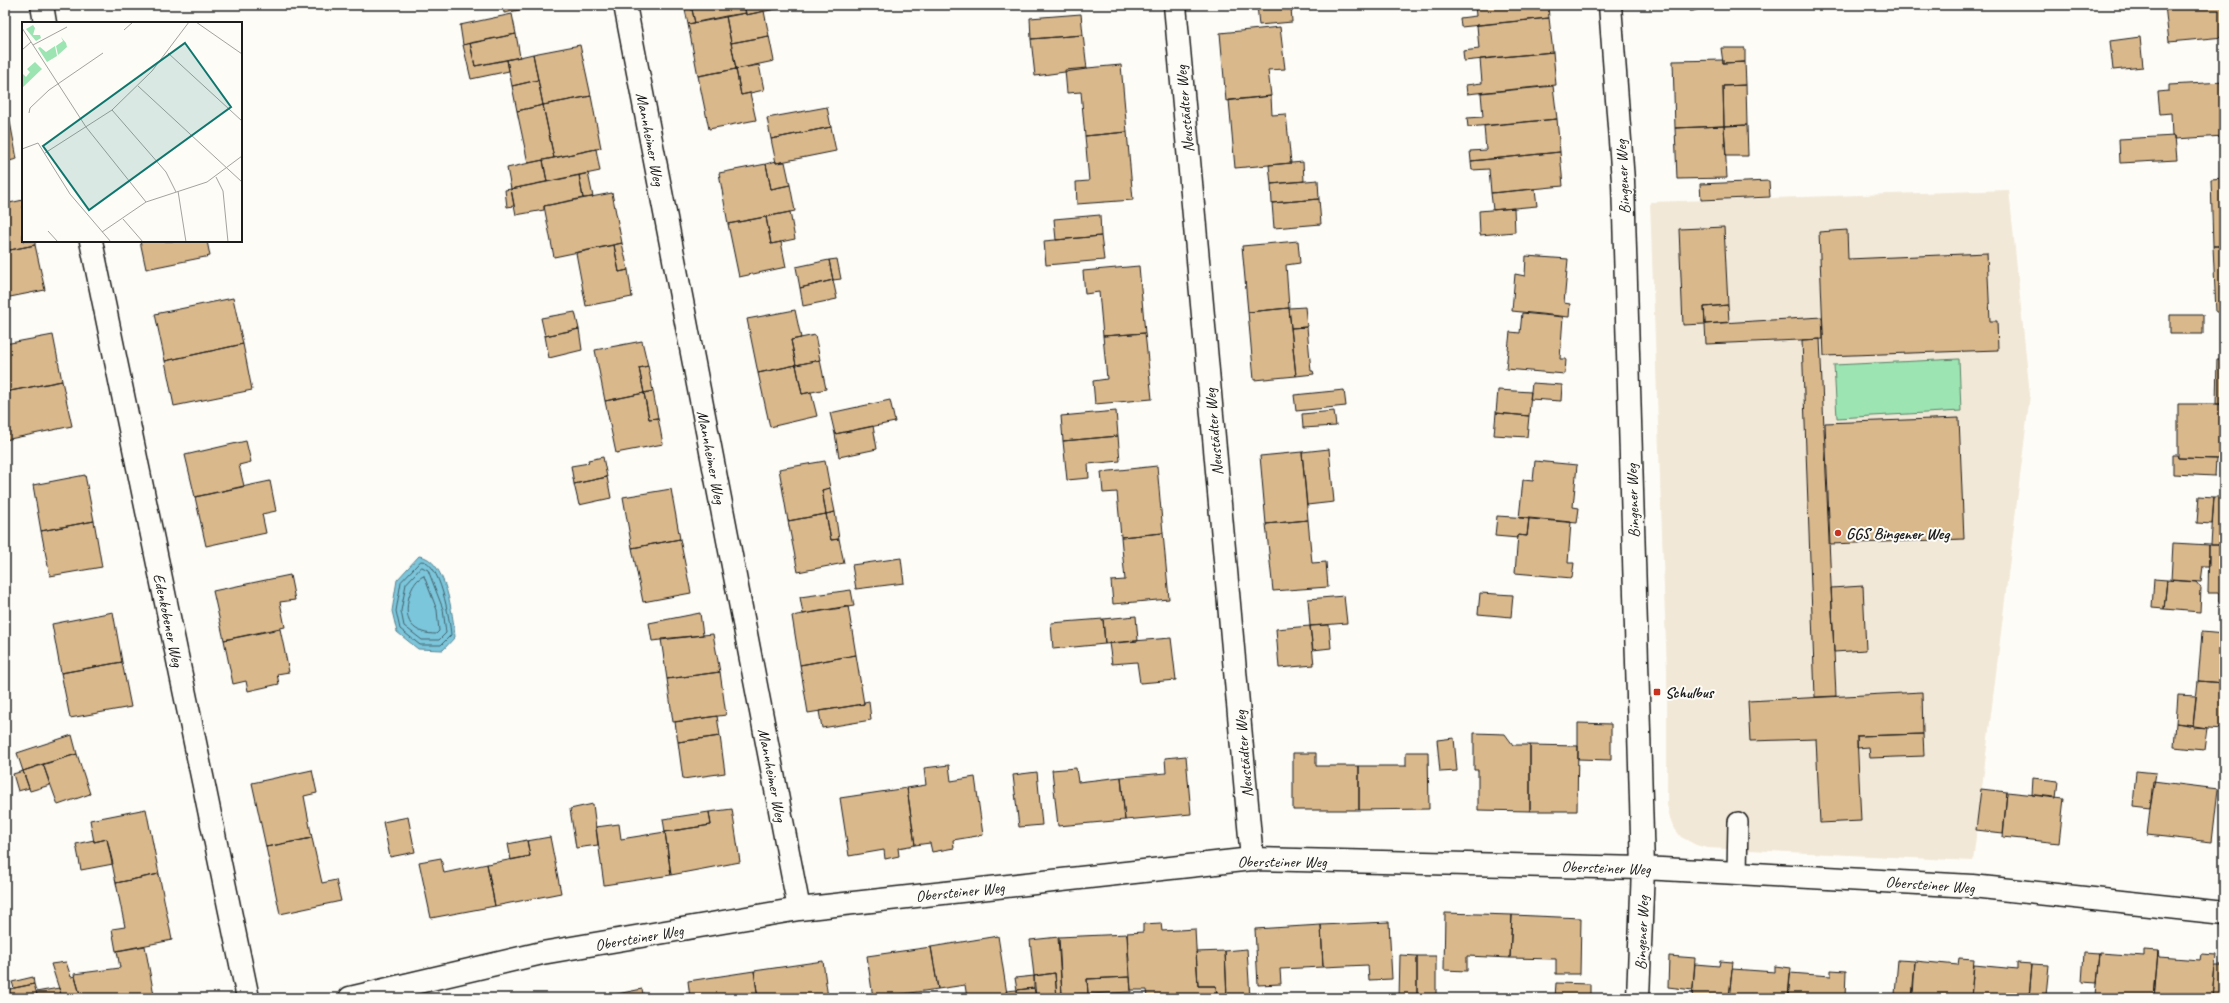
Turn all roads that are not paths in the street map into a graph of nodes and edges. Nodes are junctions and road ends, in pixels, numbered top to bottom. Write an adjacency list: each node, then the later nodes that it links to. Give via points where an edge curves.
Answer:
1 (42, 5): 5 (street)
2 (625, 5): 11 (street, Mannheimer Weg)
3 (1175, 5): 8 (street, Neustädter Weg)
4 (1610, 5): 9 (street, Bingener Weg, via 1623,182)
5 (46, 22)
6 (91, 242): 13 (street, Edenkobener Weg)
7 (1738, 822): 10 (lane)
8 (1252, 858): 9 (street, Obersteiner Weg); 11 (street, Obersteiner Weg)
9 (1643, 868): 10 (street, Obersteiner Weg); 15 (street, Bingener Weg)
10 (1737, 873): 12 (street, Obersteiner Weg, via 1972,886)
11 (799, 909): 14 (street, Obersteiner Weg, via 542,953)
12 (2224, 913)
13 (248, 998)
14 (350, 998)
15 (1638, 998)

